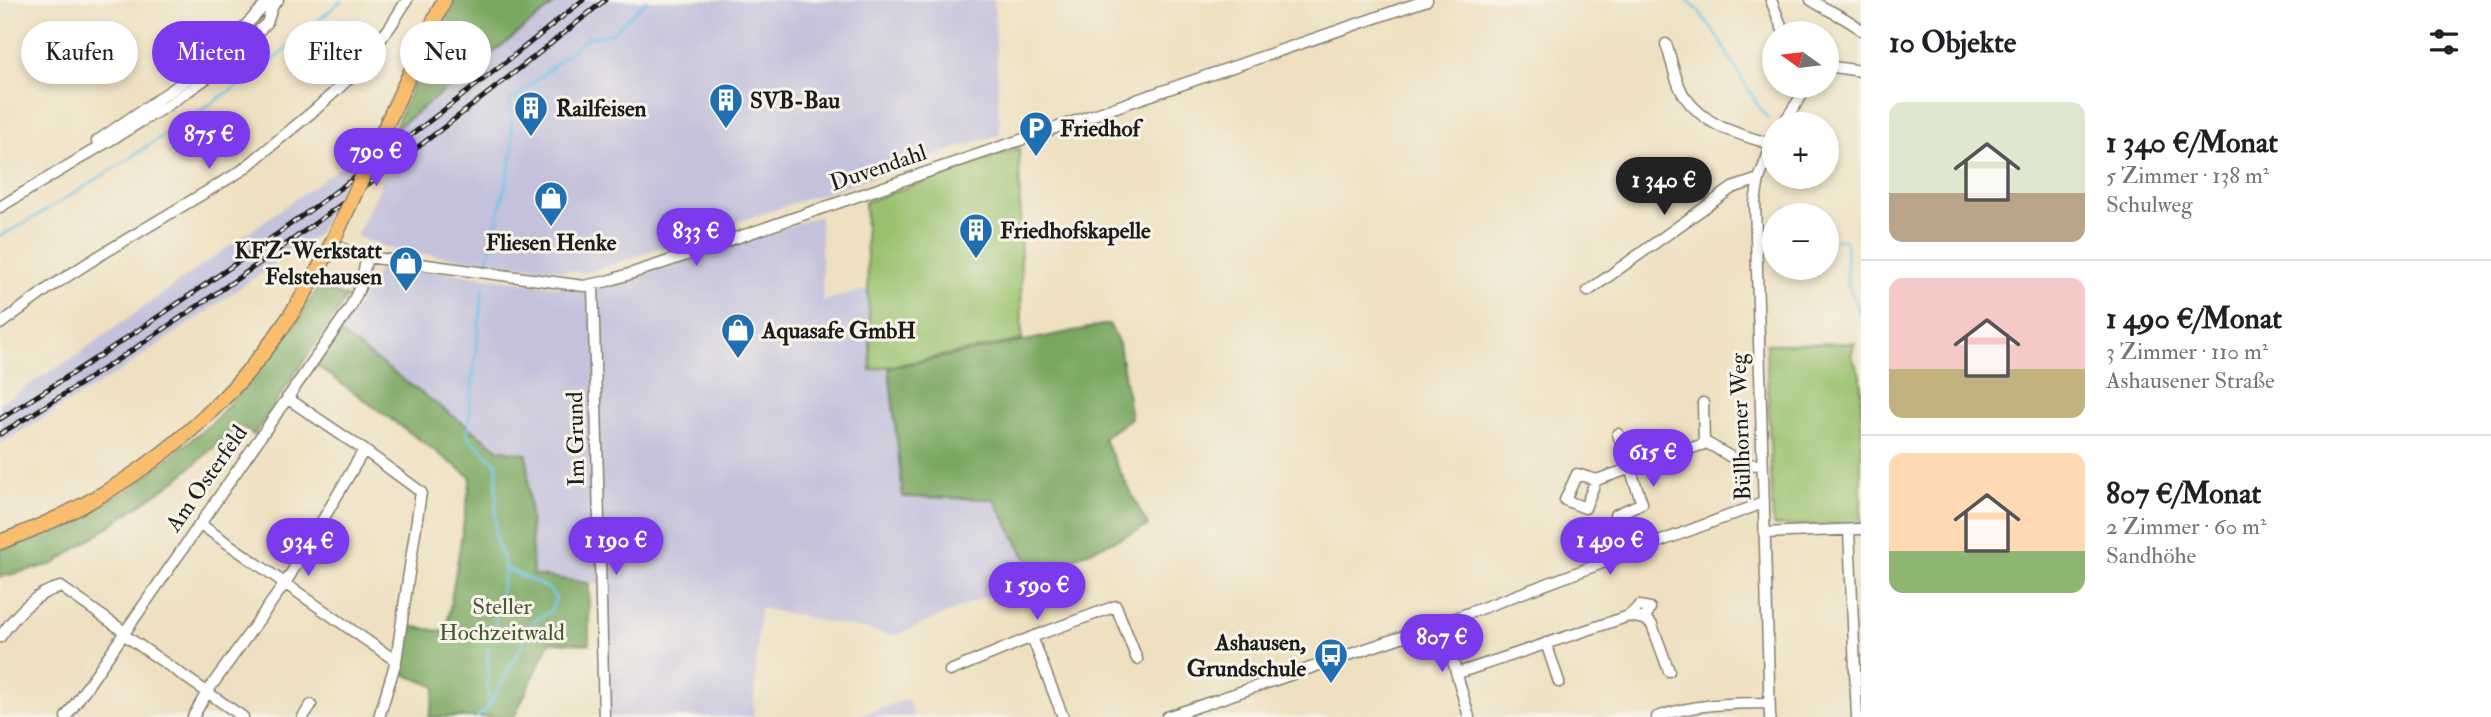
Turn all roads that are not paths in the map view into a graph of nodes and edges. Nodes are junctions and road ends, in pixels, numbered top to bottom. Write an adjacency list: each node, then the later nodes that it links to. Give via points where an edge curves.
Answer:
1 (270, 0): 18 (street, via 208,65 63,164)
2 (278, 0): 19 (street, via 267,23 210,76)
3 (407, 0): 24 (street, via 353,75 241,171 99,256)
4 (444, 0): 20 (main road, bridge)
5 (1427, 0): 22 (street, Duvendahl)
6 (1770, 0): 8 (street)
7 (1811, 0): 9 (street)
8 (1779, 21)
9 (1861, 30)
10 (1666, 44): 15 (street, via 1684,96 1710,122)
11 (1839, 68): 12 (street)
12 (1861, 71)
13 (1798, 99): 14 (street)
14 (1790, 112)
15 (1762, 138)
16 (1762, 171): 17 (street, Büllhorner Weg)
17 (1759, 179): 23 (street, via 1732,188); 30 (street, Büllhorner Weg, via 1755,202)
18 (0, 201)
19 (0, 206)
20 (332, 243): 21 (street, Duvendahl); 39 (main road, via 279,335 188,433 115,487)
21 (367, 257): 22 (street, Duvendahl); 25 (street, Am Osterfeld, via 350,309)
22 (593, 285): 60 (street, Im Grund)
23 (1588, 291)
24 (0, 324)
25 (287, 398): 29 (street); 35 (street, Am Osterfeld)
26 (1703, 404): 28 (street)
27 (1618, 435): 31 (street)
28 (1704, 444): 30 (street, via 1742,464); 31 (street)
29 (364, 450): 40 (street); 47 (street, via 421,492)
30 (1761, 466): 33 (street, Büllhorner Weg)
31 (1629, 469): 32 (street); 34 (street, via 1642,503)
32 (1596, 480)
33 (1763, 503): 38 (street, Büllhorner Weg); 41 (street)
34 (1615, 515)
35 (200, 523): 40 (street); 42 (street, Am Osterfeld)
36 (1861, 529): 37 (street)
37 (1849, 530): 38 (street); 66 (street)
38 (1764, 533): 53 (street, Büllhorner Weg)
39 (0, 542)
40 (286, 582): 47 (street); 52 (street)
41 (1442, 623): 50 (street); 62 (street)
42 (124, 633): 43 (street, via 61,587 48,589 16,615); 52 (street); 55 (street, Am Osterfeld)
43 (0, 637)
44 (1032, 637): 46 (street, via 1116,606); 48 (street); 61 (street)
45 (1546, 643): 49 (street, via 1629,616 1645,619 1652,625); 50 (street); 51 (street)
46 (1137, 659)
47 (396, 661): 59 (street)
48 (950, 671)
49 (1669, 671)
50 (1458, 673): 63 (street)
51 (1559, 682)
52 (207, 692): 56 (street); 57 (street)
53 (1769, 703): 64 (street, via 1679,709); 65 (street, Büllhorner Weg)
54 (311, 705): 58 (street)
55 (66, 717)
56 (192, 717)
57 (243, 717)
58 (303, 717)
59 (379, 717)
60 (604, 717)
61 (1063, 717)
62 (1167, 717)
63 (1469, 717)
64 (1657, 717)
65 (1770, 717)
66 (1857, 717)

